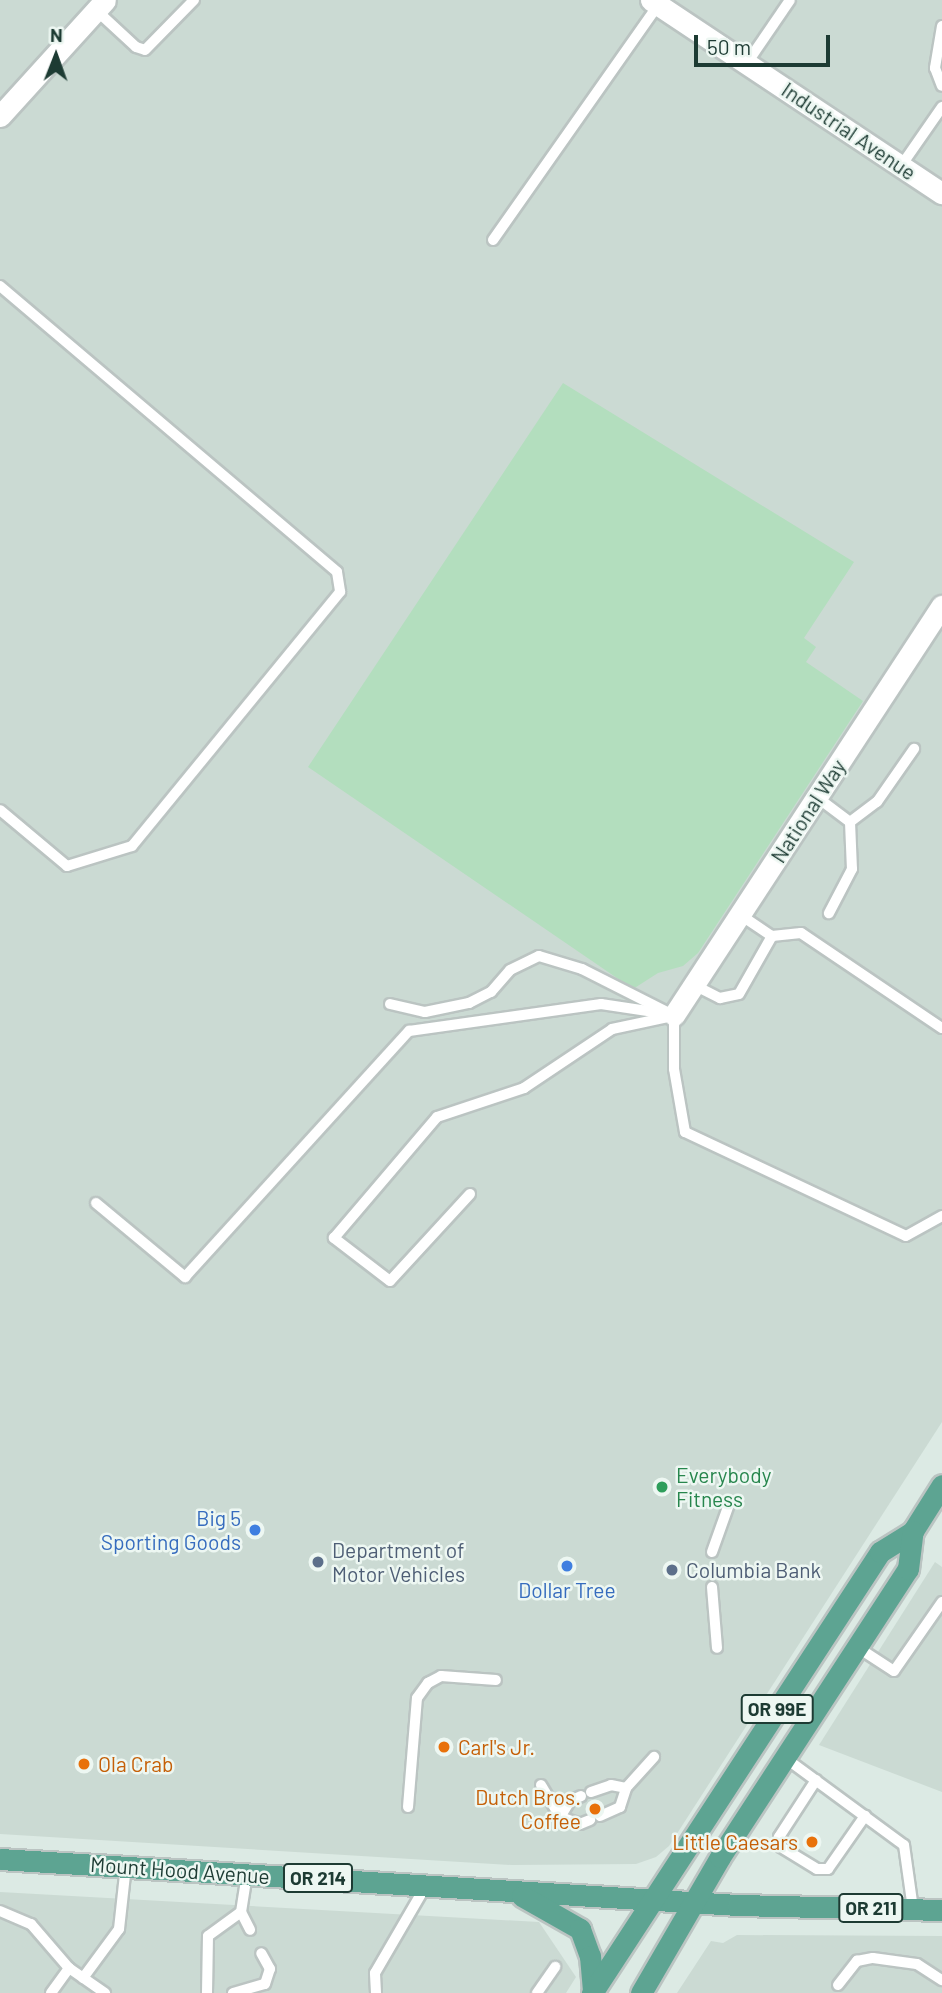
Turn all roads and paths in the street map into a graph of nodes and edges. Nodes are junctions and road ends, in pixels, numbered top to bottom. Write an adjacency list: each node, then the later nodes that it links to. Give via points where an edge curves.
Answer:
1 (194, 0): 4 (lane, via 145,50 136,47)
2 (790, 0): 6 (lane)
3 (655, 2): 6 (street, Industrial Avenue); 12 (lane)
4 (101, 5): 9 (street)
5 (942, 26): 7 (lane, via 935,68)
6 (747, 63): 10 (street, Industrial Avenue)
7 (942, 86)
8 (942, 107): 10 (lane)
9 (0, 116)
10 (901, 166): 11 (street, Industrial Avenue)
11 (942, 193)
12 (492, 240)
13 (0, 286): 17 (lane, via 337,572 340,592 132,846 67,866)
14 (942, 606): 16 (street, National Way)
15 (914, 749): 18 (lane, via 877,802)
16 (818, 798): 18 (lane); 20 (street, National Way)
17 (0, 810)
18 (850, 822): 19 (lane, via 852,869)
19 (829, 913)
20 (739, 915): 21 (lane); 22 (street, National Way)
21 (772, 936): 22 (lane, via 739,994 720,998); 25 (lane, via 801,933)
22 (694, 985): 24 (street, National Way)
23 (390, 1004): 24 (lane, via 425,1012 469,1003 491,992 510,970 539,956 582,969)
24 (674, 1015): 26 (lane, via 612,1029 524,1088 437,1116 334,1238 390,1281); 27 (lane, via 601,1004 409,1031 185,1278); 28 (lane, via 674,1069 685,1132 905,1236)
25 (942, 1028)
26 (470, 1194)
27 (96, 1203)
28 (942, 1216)
29 (942, 1485): 31 (main road, OR 99E)
30 (729, 1507): 32 (lane)
31 (913, 1531): 35 (main road, OR 99E, via 880,1552); 36 (main road, OR 99E, via 908,1569)
32 (712, 1552)
33 (712, 1587): 37 (lane)
34 (942, 1602): 36 (lane, via 894,1671)
35 (829, 1630): 36 (main road); 52 (main road, OR 99E)
36 (857, 1647): 40 (main road, OR 99E)
37 (716, 1648)
38 (496, 1680): 44 (lane, via 441,1676 417,1698)
39 (654, 1757): 43 (lane)
40 (784, 1757): 41 (lane); 53 (main road, OR 99E)
41 (816, 1780): 45 (lane); 45 (lane, via 779,1843 817,1869 828,1869)
42 (541, 1785): 46 (lane)
43 (626, 1788): 46 (lane, via 611,1785 569,1801); 46 (lane, via 620,1807 595,1818 580,1824)
44 (408, 1807)
45 (865, 1816): 54 (lane, via 908,1850)
46 (560, 1817)
47 (0, 1859): 48 (main road, Mount Hood Avenue / OR 214)
48 (126, 1866): 49 (main road, Mount Hood Avenue / OR 214); 62 (lane, via 119,1929)
49 (247, 1874): 50 (main road, Mount Hood Avenue / OR 214); 57 (lane)
50 (425, 1888): 51 (main road, Mount Hood Avenue / OR 214); 70 (lane, via 375,1973)
51 (510, 1890): 52 (main road, Mount Hood Avenue / OR 214); 65 (main road, OR 214, via 561,1914 580,1929 590,1956)
52 (653, 1898): 53 (main road, OR 211); 65 (main road, OR 99E)
53 (695, 1902): 54 (main road, OR 211); 72 (main road, OR 99E)
54 (913, 1909): 55 (main road, OR 211)
55 (942, 1910)
56 (0, 1911): 61 (lane, via 31,1924)
57 (241, 1912): 58 (lane); 68 (lane, via 208,1936)
58 (250, 1930)
59 (261, 1952): 69 (lane, via 270,1969 265,1984)
60 (555, 1967): 71 (lane)
61 (69, 1968): 62 (lane); 66 (lane)
62 (83, 1978): 67 (lane)
63 (942, 1980): 64 (lane, via 917,1964 873,1958 857,1961)
64 (838, 1985)
65 (592, 1992)
66 (51, 1993)
67 (105, 1993)
68 (207, 1993)
69 (233, 1993)
70 (376, 1993)
71 (537, 1993)
72 (640, 1993)

